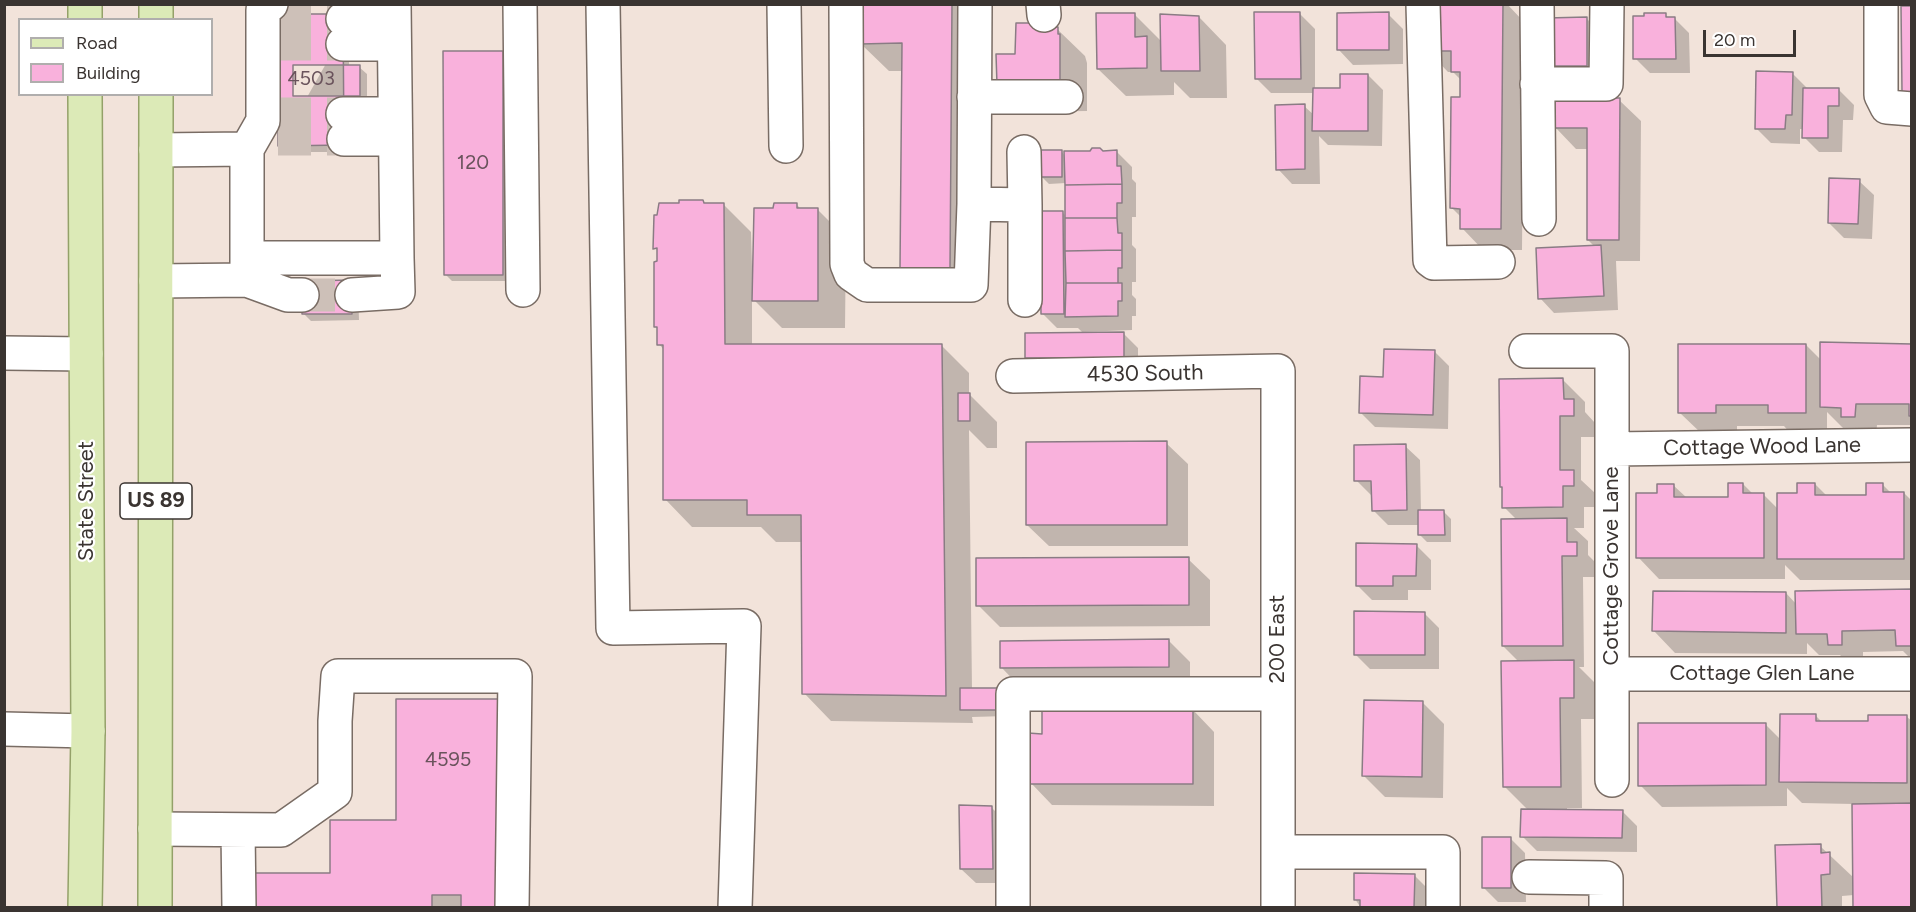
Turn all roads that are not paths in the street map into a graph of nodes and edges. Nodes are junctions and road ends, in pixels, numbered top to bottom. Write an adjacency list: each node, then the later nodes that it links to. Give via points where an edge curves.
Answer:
1 (520, 4): 32 (street)
2 (603, 4): 57 (street, via 613,628 744,626)
3 (784, 4): 22 (street)
4 (846, 4): 25 (street, via 850,274 867,285 971,285)
5 (975, 4): 16 (street)
6 (1423, 4): 29 (street, via 1430,260)
7 (1537, 4): 13 (street)
8 (1607, 4): 13 (street, via 1606,84)
9 (1881, 4): 18 (street, via 1881,95 1887,107)
10 (394, 22): 12 (street); 20 (street)
11 (271, 26): 21 (street)
12 (343, 31)
13 (1537, 84): 27 (street)
14 (85, 96): 38 (main road, State Street / US 89)
15 (156, 96): 23 (main road, US 89)
16 (974, 97): 17 (street); 25 (street)
17 (1065, 97)
18 (1911, 108)
19 (343, 126): 20 (street)
20 (395, 126): 28 (street)
21 (264, 131): 23 (street); 30 (street)
22 (786, 146)
23 (156, 150): 31 (main road, US 89)
24 (1024, 152): 26 (street)
25 (974, 204): 26 (street)
26 (1025, 205): 35 (street)
27 (1539, 219)
28 (397, 258): 30 (street); 34 (street, via 398,292)
29 (1498, 262)
30 (248, 269): 31 (street); 33 (street, via 288,295)
31 (156, 281): 49 (main road, US 89)
32 (523, 290)
33 (302, 295)
34 (352, 295)
35 (1025, 300)
36 (1526, 351): 42 (street, Cottage Grove Lane, via 1611,351)
37 (4, 353): 38 (street)
38 (86, 354): 47 (main road, State Street / US 89)
39 (1278, 371): 40 (street, 4530 South); 45 (street, 200 East)
40 (1013, 376)
41 (1911, 445): 42 (street, Cottage Wood Lane)
42 (1612, 449): 43 (street, Cottage Grove Lane)
43 (1612, 674): 44 (street, Cottage Glen Lane); 48 (street, Cottage Grove Lane)
44 (1911, 674)
45 (1278, 694): 51 (street, 200 East); 58 (street, via 1013,694)
46 (4, 729): 47 (street)
47 (88, 731): 53 (main road, State Street / US 89)
48 (1612, 780)
49 (155, 829): 50 (street); 54 (main road, US 89)
50 (238, 830): 55 (street); 56 (street, via 281,830 335,792 338,676 515,676)
51 (1278, 852): 59 (street, 200 East); 60 (street, via 1443,852)
52 (1529, 877): 61 (street, via 1606,878)
53 (85, 908)
54 (155, 908)
55 (239, 908)
56 (512, 908)
57 (735, 908)
58 (1013, 908)
59 (1278, 908)
60 (1443, 908)
61 (1606, 908)

